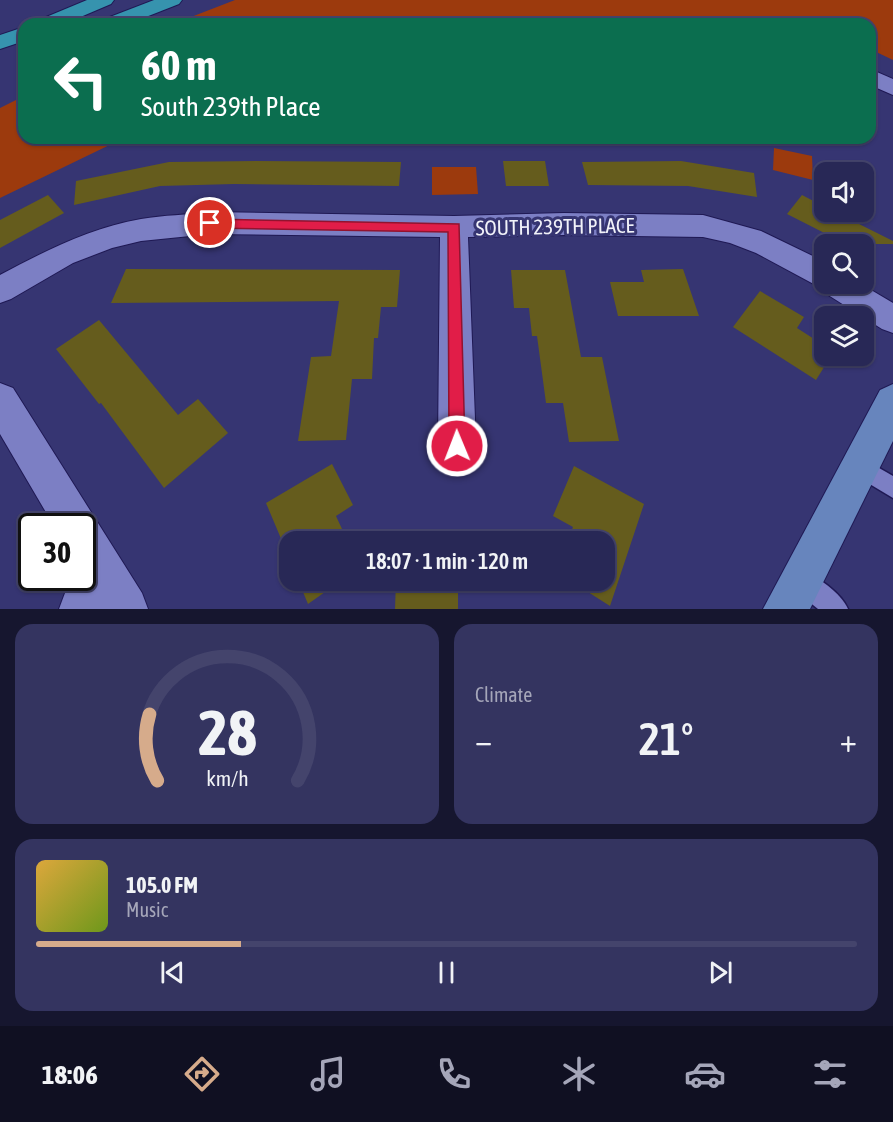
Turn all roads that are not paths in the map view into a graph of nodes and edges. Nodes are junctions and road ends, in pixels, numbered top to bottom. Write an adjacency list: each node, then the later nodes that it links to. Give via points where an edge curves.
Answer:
1 (104, 0): 3 (highway)
2 (172, 0): 4 (highway)
3 (60, 18)
4 (125, 18)
5 (18, 36): 6 (highway)
6 (0, 43)
7 (876, 79): 8 (street)
8 (893, 88)
9 (454, 227): 10 (street, SOUTH 239TH PLACE, via 703,226 769,246); 11 (street, SOUTH 239TH PLACE, via 210,223 141,230 63,255); 16 (street)
10 (814, 270)
11 (0, 290)
12 (852, 294): 13 (street)
13 (893, 319)
14 (0, 400): 18 (street)
15 (893, 402): 17 (main road)
16 (457, 446)
17 (876, 477): 20 (main road)
18 (68, 513)
19 (96, 574): 21 (street)
20 (793, 595): 22 (lane)
21 (106, 600)
22 (836, 609)

